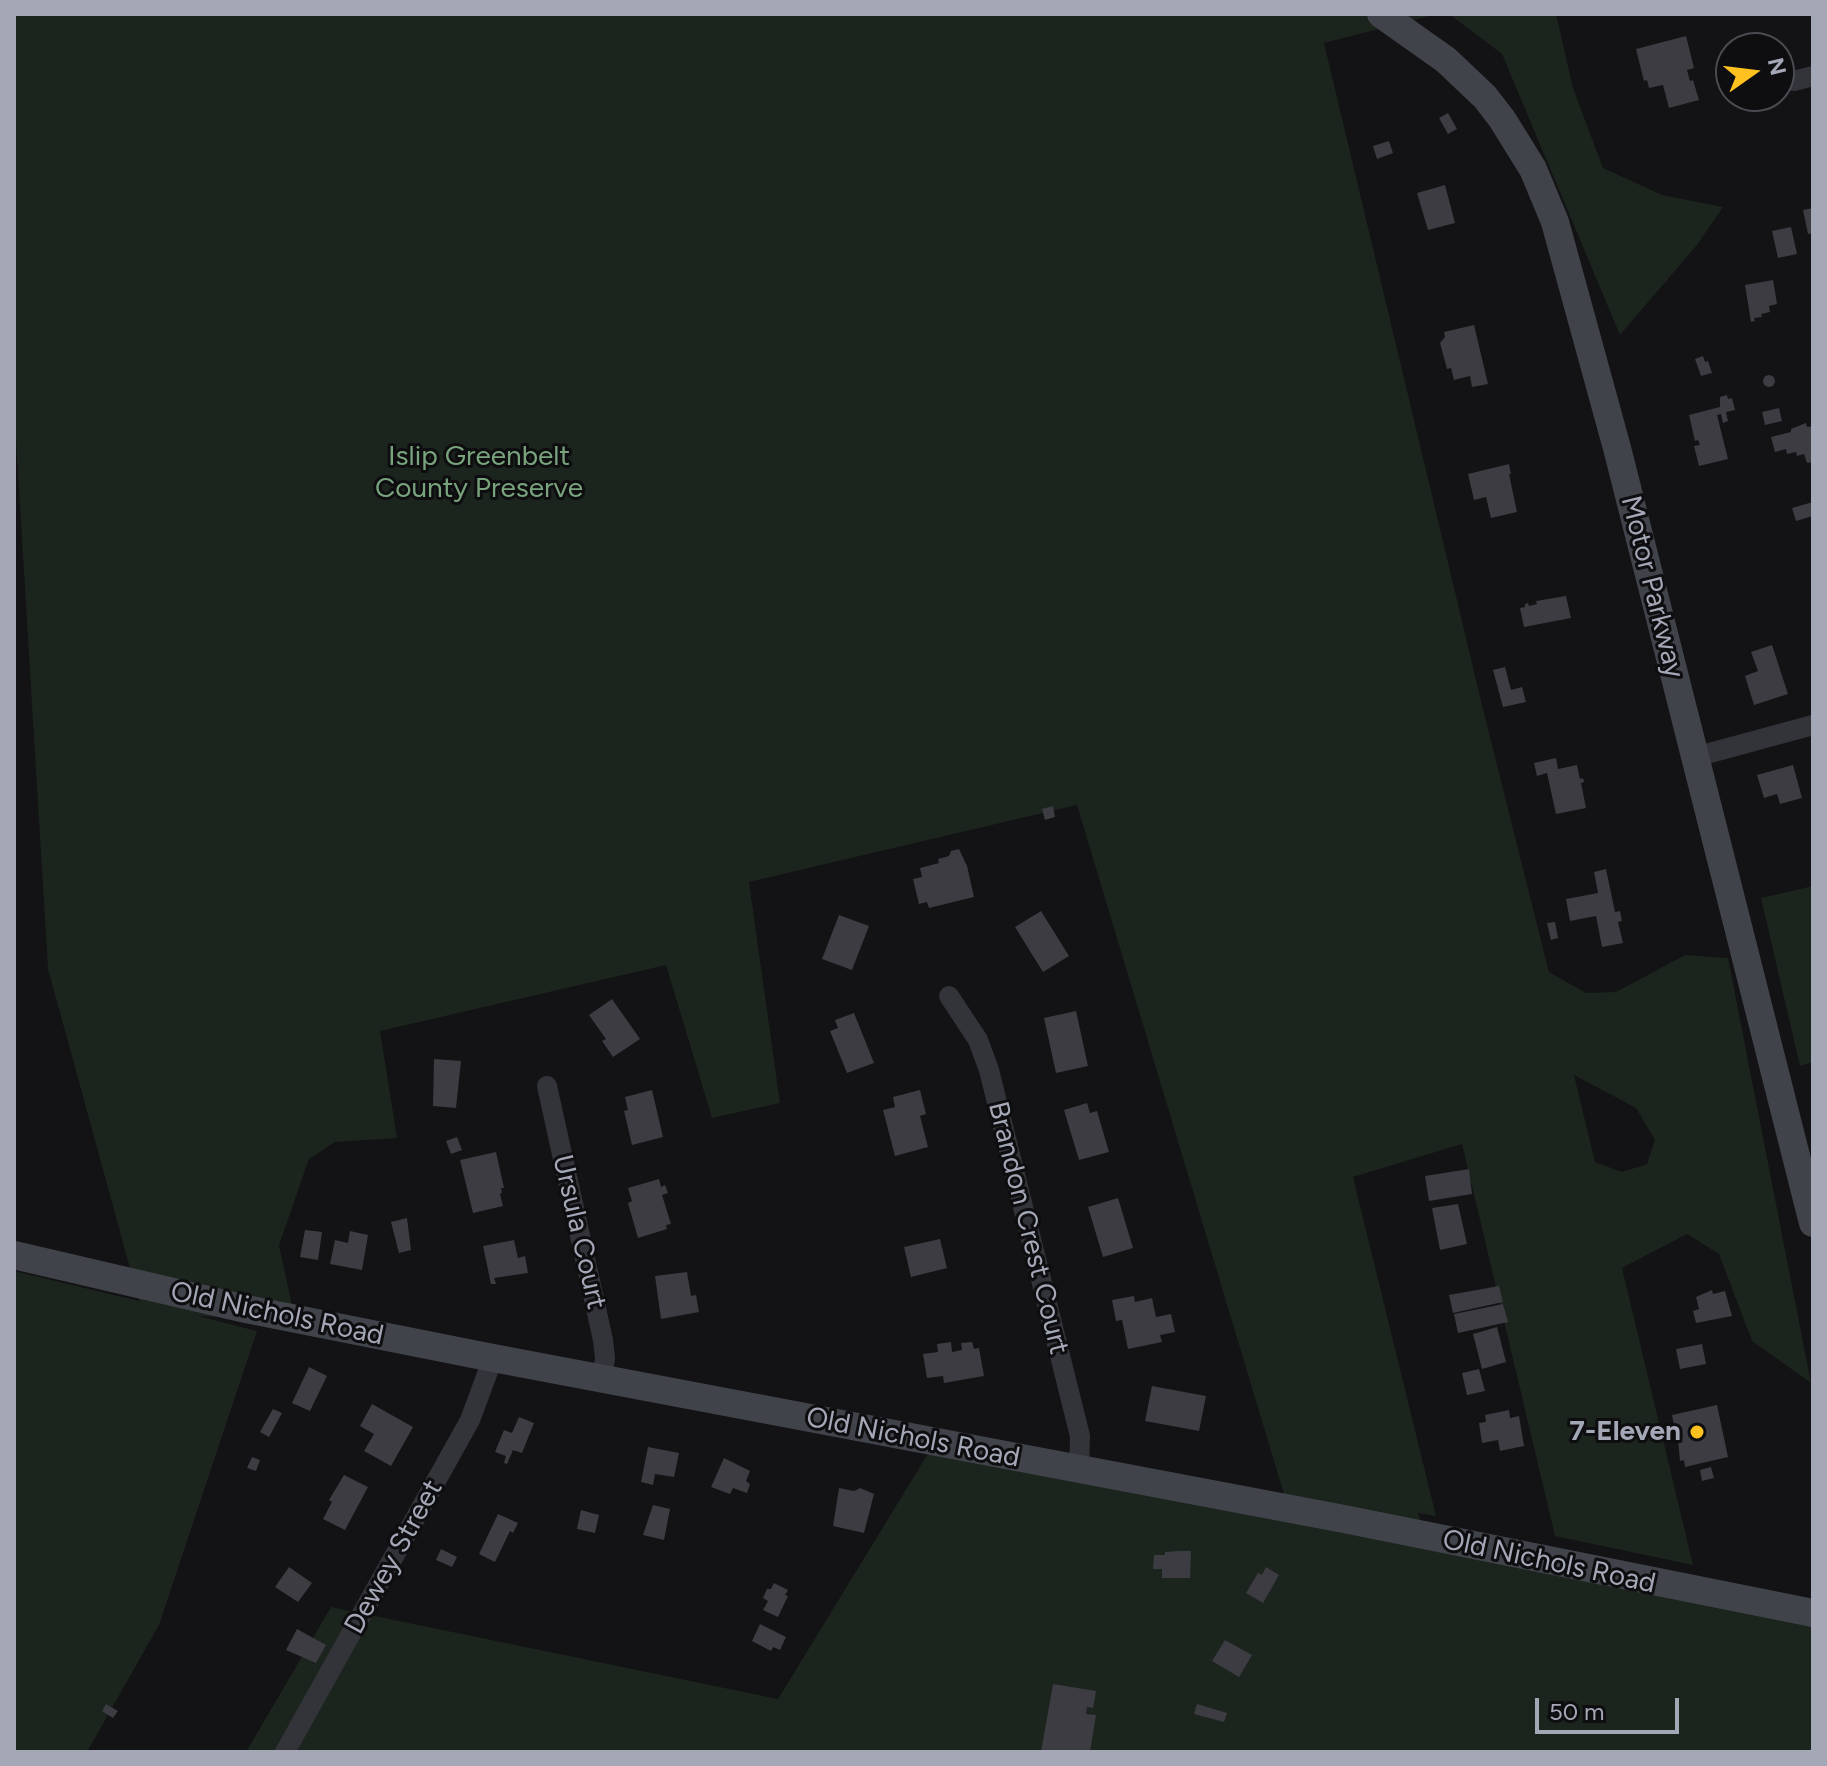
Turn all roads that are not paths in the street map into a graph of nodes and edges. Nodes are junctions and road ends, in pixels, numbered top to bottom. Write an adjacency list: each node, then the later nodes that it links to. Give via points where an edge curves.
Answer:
1 (1381, 14): 3 (street, Motor Parkway, via 1446,60 1485,97 1544,194 1564,248)
2 (1813, 725): 3 (street)
3 (1695, 757): 6 (street, Motor Parkway)
4 (949, 996): 10 (street, Brandon Crest Court, via 978,1040 989,1070 1080,1436)
5 (547, 1086): 9 (street, Ursula Court, via 603,1340)
6 (1813, 1223)
7 (14, 1255): 8 (street, Old Nichols Road, via 246,1309)
8 (493, 1358): 9 (street, Old Nichols Road); 12 (street, Dewey Street, via 470,1420)
9 (602, 1379): 10 (street, Old Nichols Road)
10 (1079, 1470): 11 (street, Old Nichols Road)
11 (1813, 1613)
12 (285, 1752)

